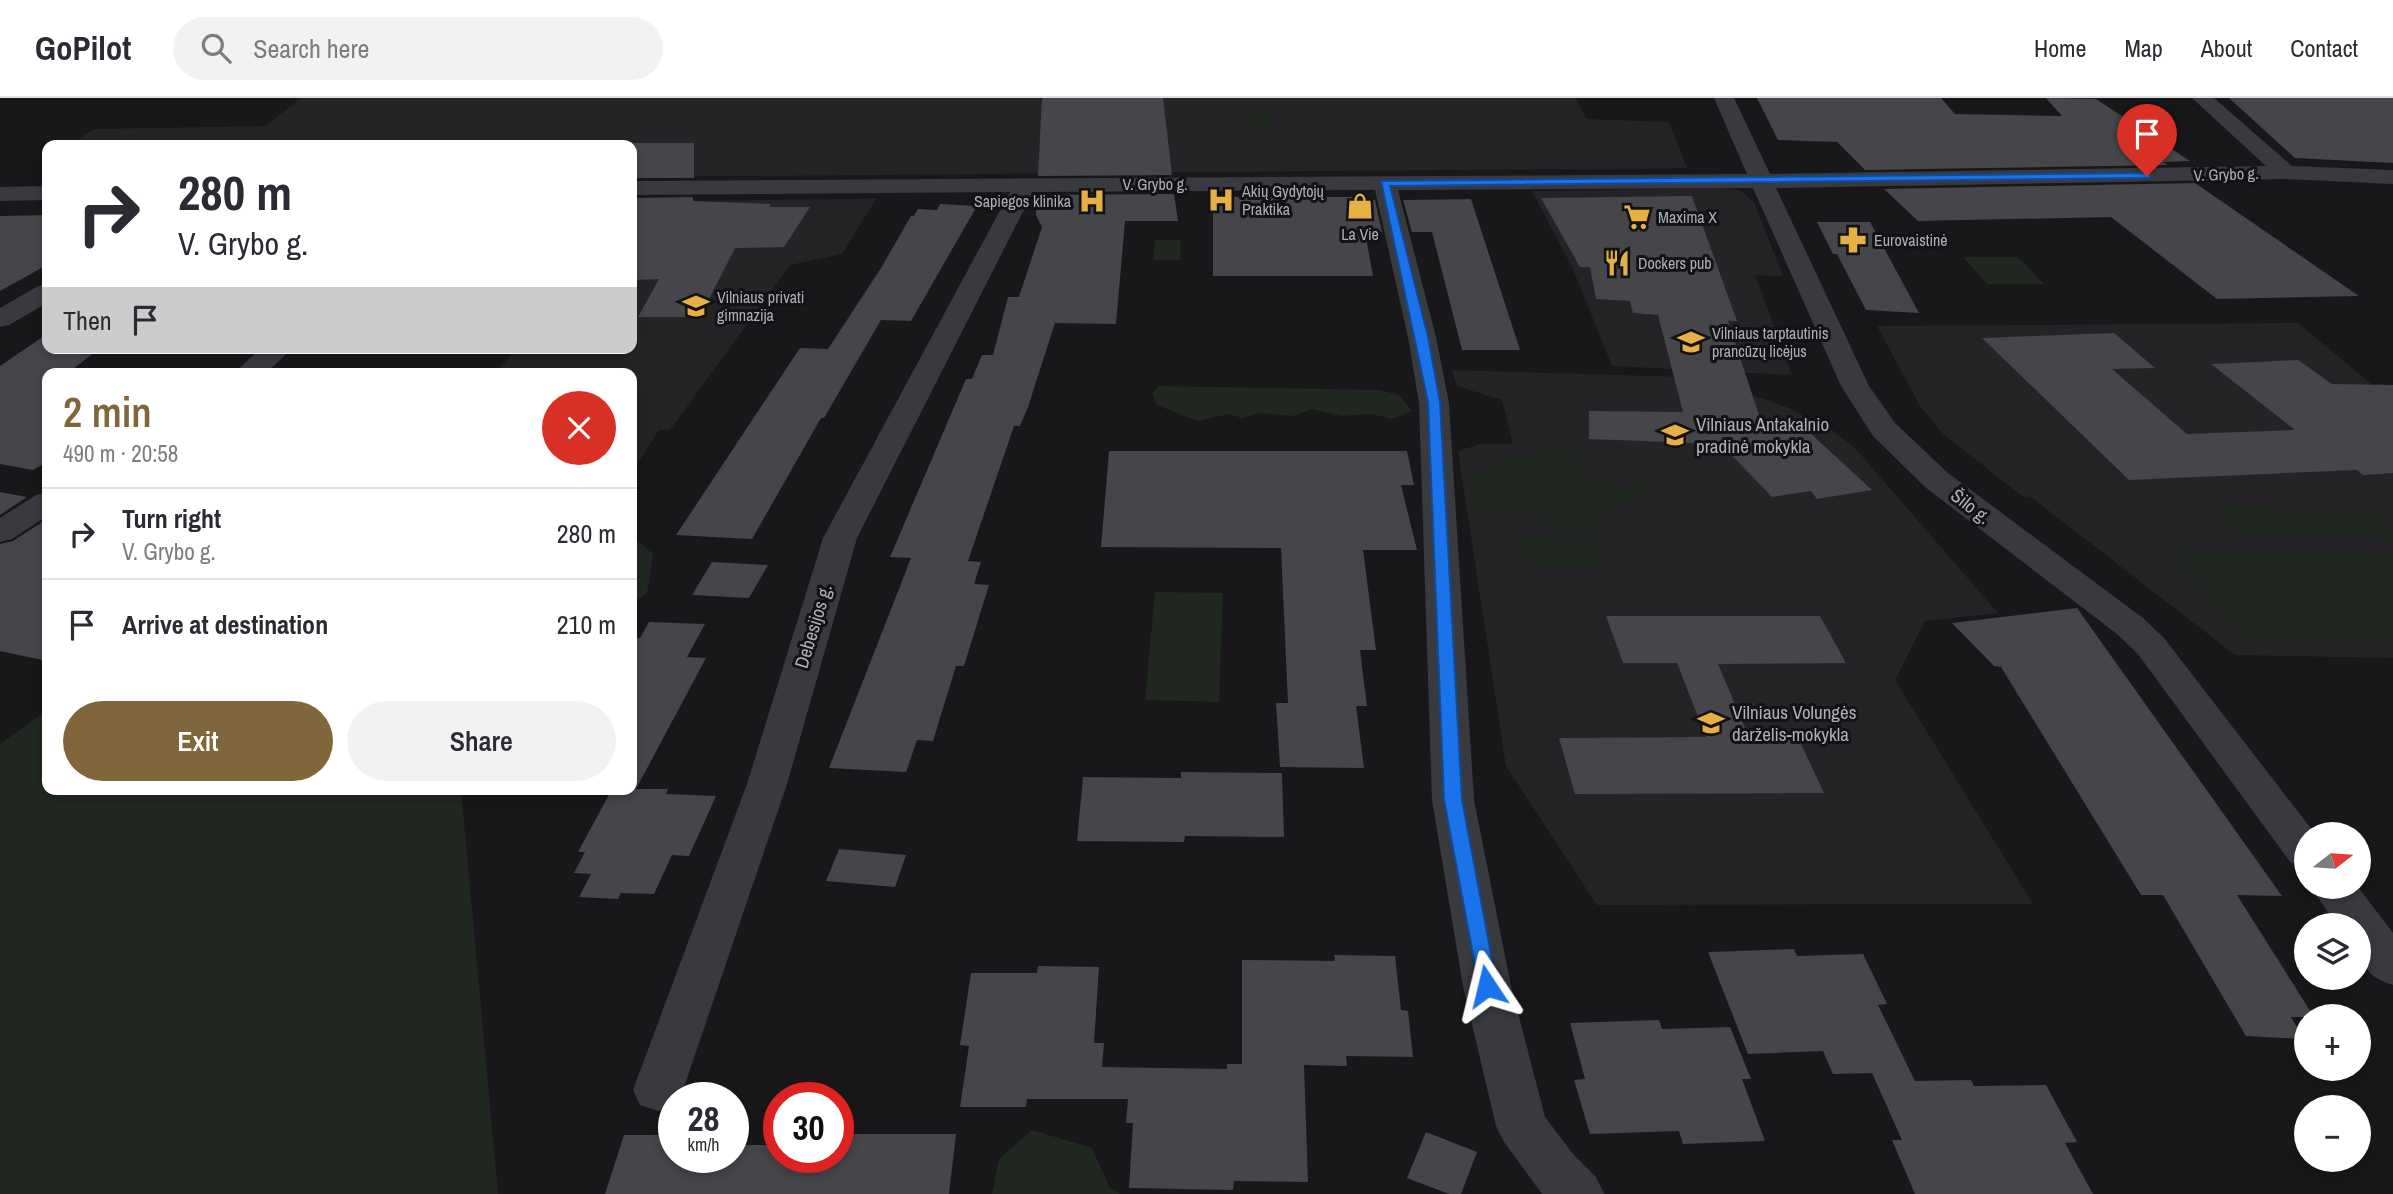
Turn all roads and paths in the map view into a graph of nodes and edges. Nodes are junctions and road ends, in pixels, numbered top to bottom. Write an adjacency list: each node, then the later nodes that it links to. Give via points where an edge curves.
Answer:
1 (1724, 98): 5 (street, Šilo g.)
2 (2202, 98): 3 (street)
3 (2286, 172): 4 (street, V. Grybo g.); 5 (street, V. Grybo g.)
4 (2393, 177)
5 (1762, 181): 6 (street, V. Grybo g.); 17 (street, Šilo g., via 1856,386 1890,439 2151,646)
6 (1385, 183): 7 (street, V. Grybo g.); 21 (street, via 1434,402 1453,800 1487,986 1522,1126)
7 (1024, 185): 8 (street, V. Grybo g.); 20 (street, Debesijos g., via 839,538 767,784)
8 (637, 188)
9 (42, 193): 10 (street)
10 (0, 194)
11 (42, 295): 12 (street)
12 (0, 319)
13 (272, 354): 14 (street)
14 (254, 368)
15 (42, 505): 16 (street)
16 (0, 532)
17 (2294, 836)
18 (2343, 900): 19 (street)
19 (2393, 967)
20 (661, 1082)
21 (1577, 1194)

